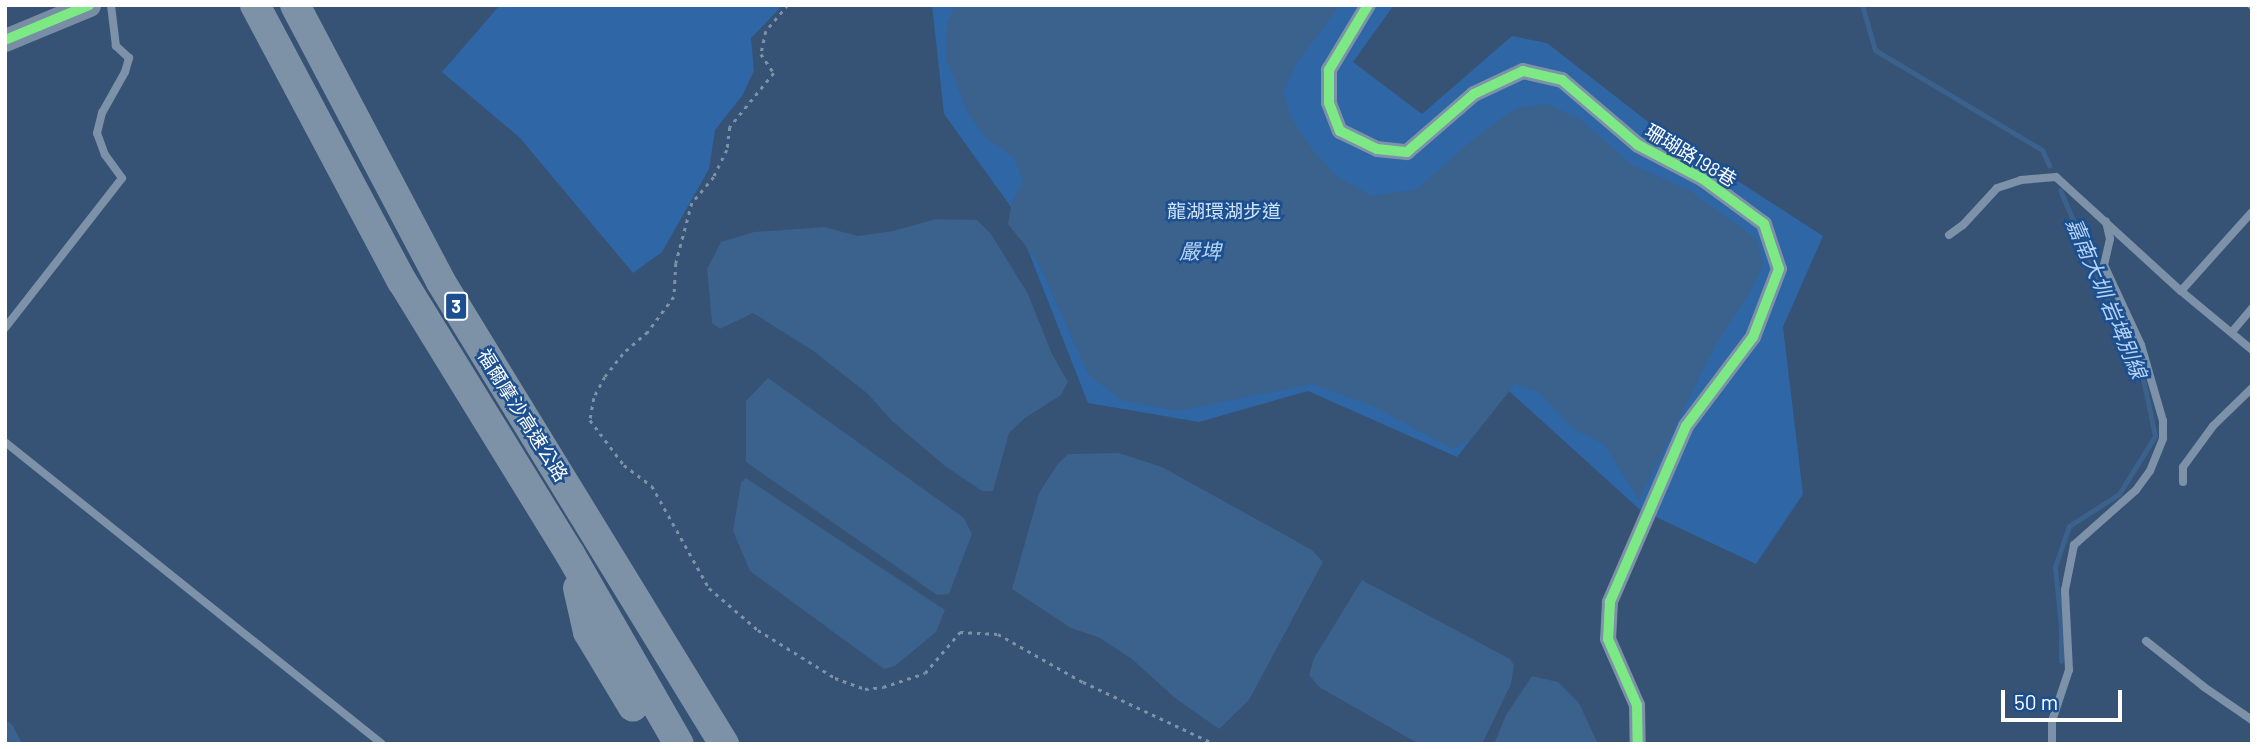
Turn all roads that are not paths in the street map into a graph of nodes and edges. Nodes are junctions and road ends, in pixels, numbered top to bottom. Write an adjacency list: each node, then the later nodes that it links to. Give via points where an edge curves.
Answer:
1 (89, 5): 6 (street)
2 (111, 5): 12 (lane, via 116,46 129,58 97,133 105,155 122,178)
3 (255, 5): 18 (highway, 福爾摩沙高速公路 / 3, via 402,281)
4 (295, 5): 19 (highway, 福爾摩沙高速公路 / 3, via 441,282)
5 (1368, 5): 27 (street, 珊瑚路198巷, via 1329,70 1329,103 1340,131 1377,149 1407,152 1474,94 1523,71 1562,80 1638,145 1703,179 1764,223 1779,269 1754,337 1686,425 1609,602 1608,639 1637,705)
6 (5, 40)
7 (2252, 212): 10 (lane)
8 (2106, 221): 9 (lane, via 2056,177 2021,180 1997,188); 10 (lane); 28 (lane, via 2110,239 2104,265 2141,345 2163,421 2163,438 2150,471 2136,490 2074,545 2065,590 2069,670 2052,721)
9 (1949, 235)
10 (2181, 291): 13 (lane)
11 (2252, 308): 13 (lane)
12 (5, 328)
13 (2232, 332): 14 (lane)
14 (2252, 350)
15 (2252, 388): 17 (lane, via 2213,426 2183,467)
16 (5, 442): 22 (lane)
17 (2183, 482)
18 (570, 554): 23 (highway, via 588,632); 24 (highway, 福爾摩沙高速公路 / 3)
19 (636, 596): 25 (highway, 福爾摩沙高速公路 / 3); 26 (highway, via 692,667)
20 (2146, 641): 21 (lane)
21 (2252, 720)
22 (382, 744)
23 (655, 744)
24 (679, 744)
25 (724, 744)
26 (743, 744)
27 (1638, 744)
28 (2052, 744)

